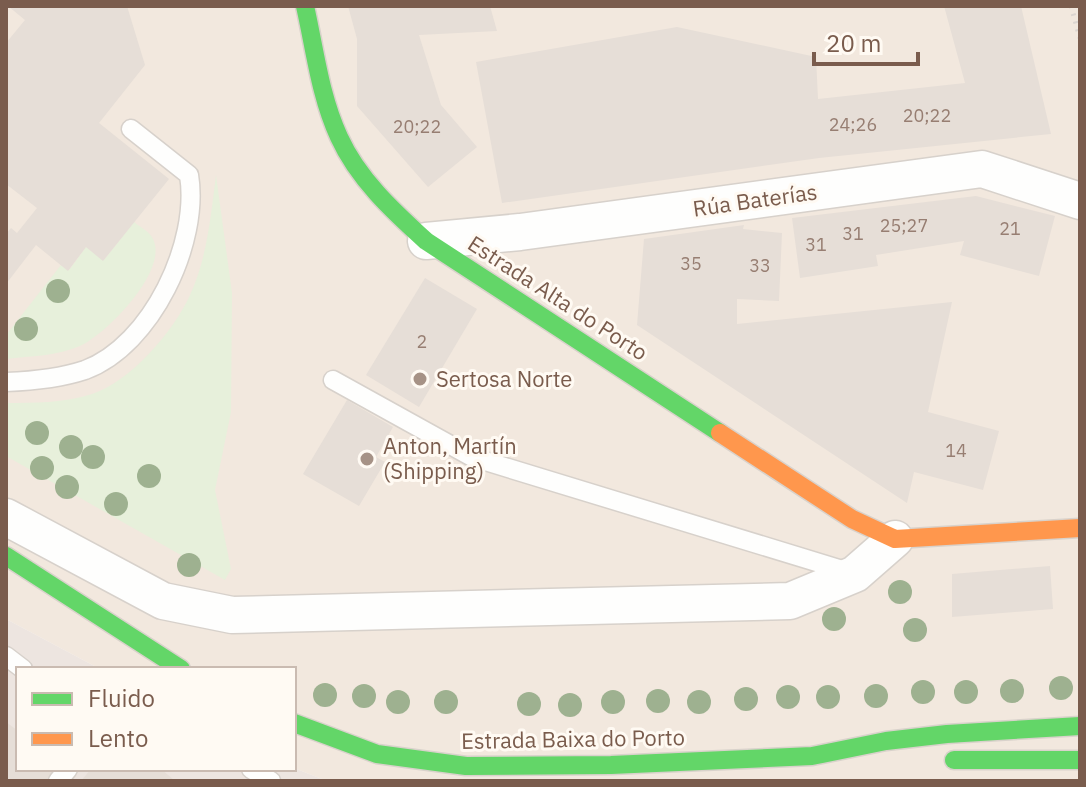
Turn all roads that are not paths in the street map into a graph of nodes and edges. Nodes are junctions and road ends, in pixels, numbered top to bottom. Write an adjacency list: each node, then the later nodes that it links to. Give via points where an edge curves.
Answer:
1 (305, 6): 4 (main road, Estrada Alta do Porto, via 332,121 382,201)
2 (131, 129): 6 (lane, via 189,175 190,220 167,287 152,313 110,357 56,377)
3 (1080, 201): 4 (street, Rúa Baterías, via 982,169)
4 (426, 241): 9 (main road, Estrada Alta do Porto, via 852,519)
5 (333, 380): 11 (lane, via 472,457)
6 (6, 382)
7 (6, 517): 11 (street, via 163,601 232,615 790,601)
8 (1080, 528): 9 (main road)
9 (895, 539): 11 (street)
10 (6, 556): 12 (main road)
11 (855, 574)
12 (178, 667)
13 (296, 724): 17 (main road, Estrada Baixa do Porto, via 377,754 466,766)
14 (1080, 726): 15 (main road, Estrada Baixa do Porto)
15 (1036, 728): 16 (lane); 17 (main road, Estrada Baixa do Porto, via 886,741)
16 (1080, 738)
17 (812, 756): 19 (main road, Estrada Baixa do Porto)
18 (1080, 760): 20 (main road)
19 (883, 761)
20 (940, 761)

